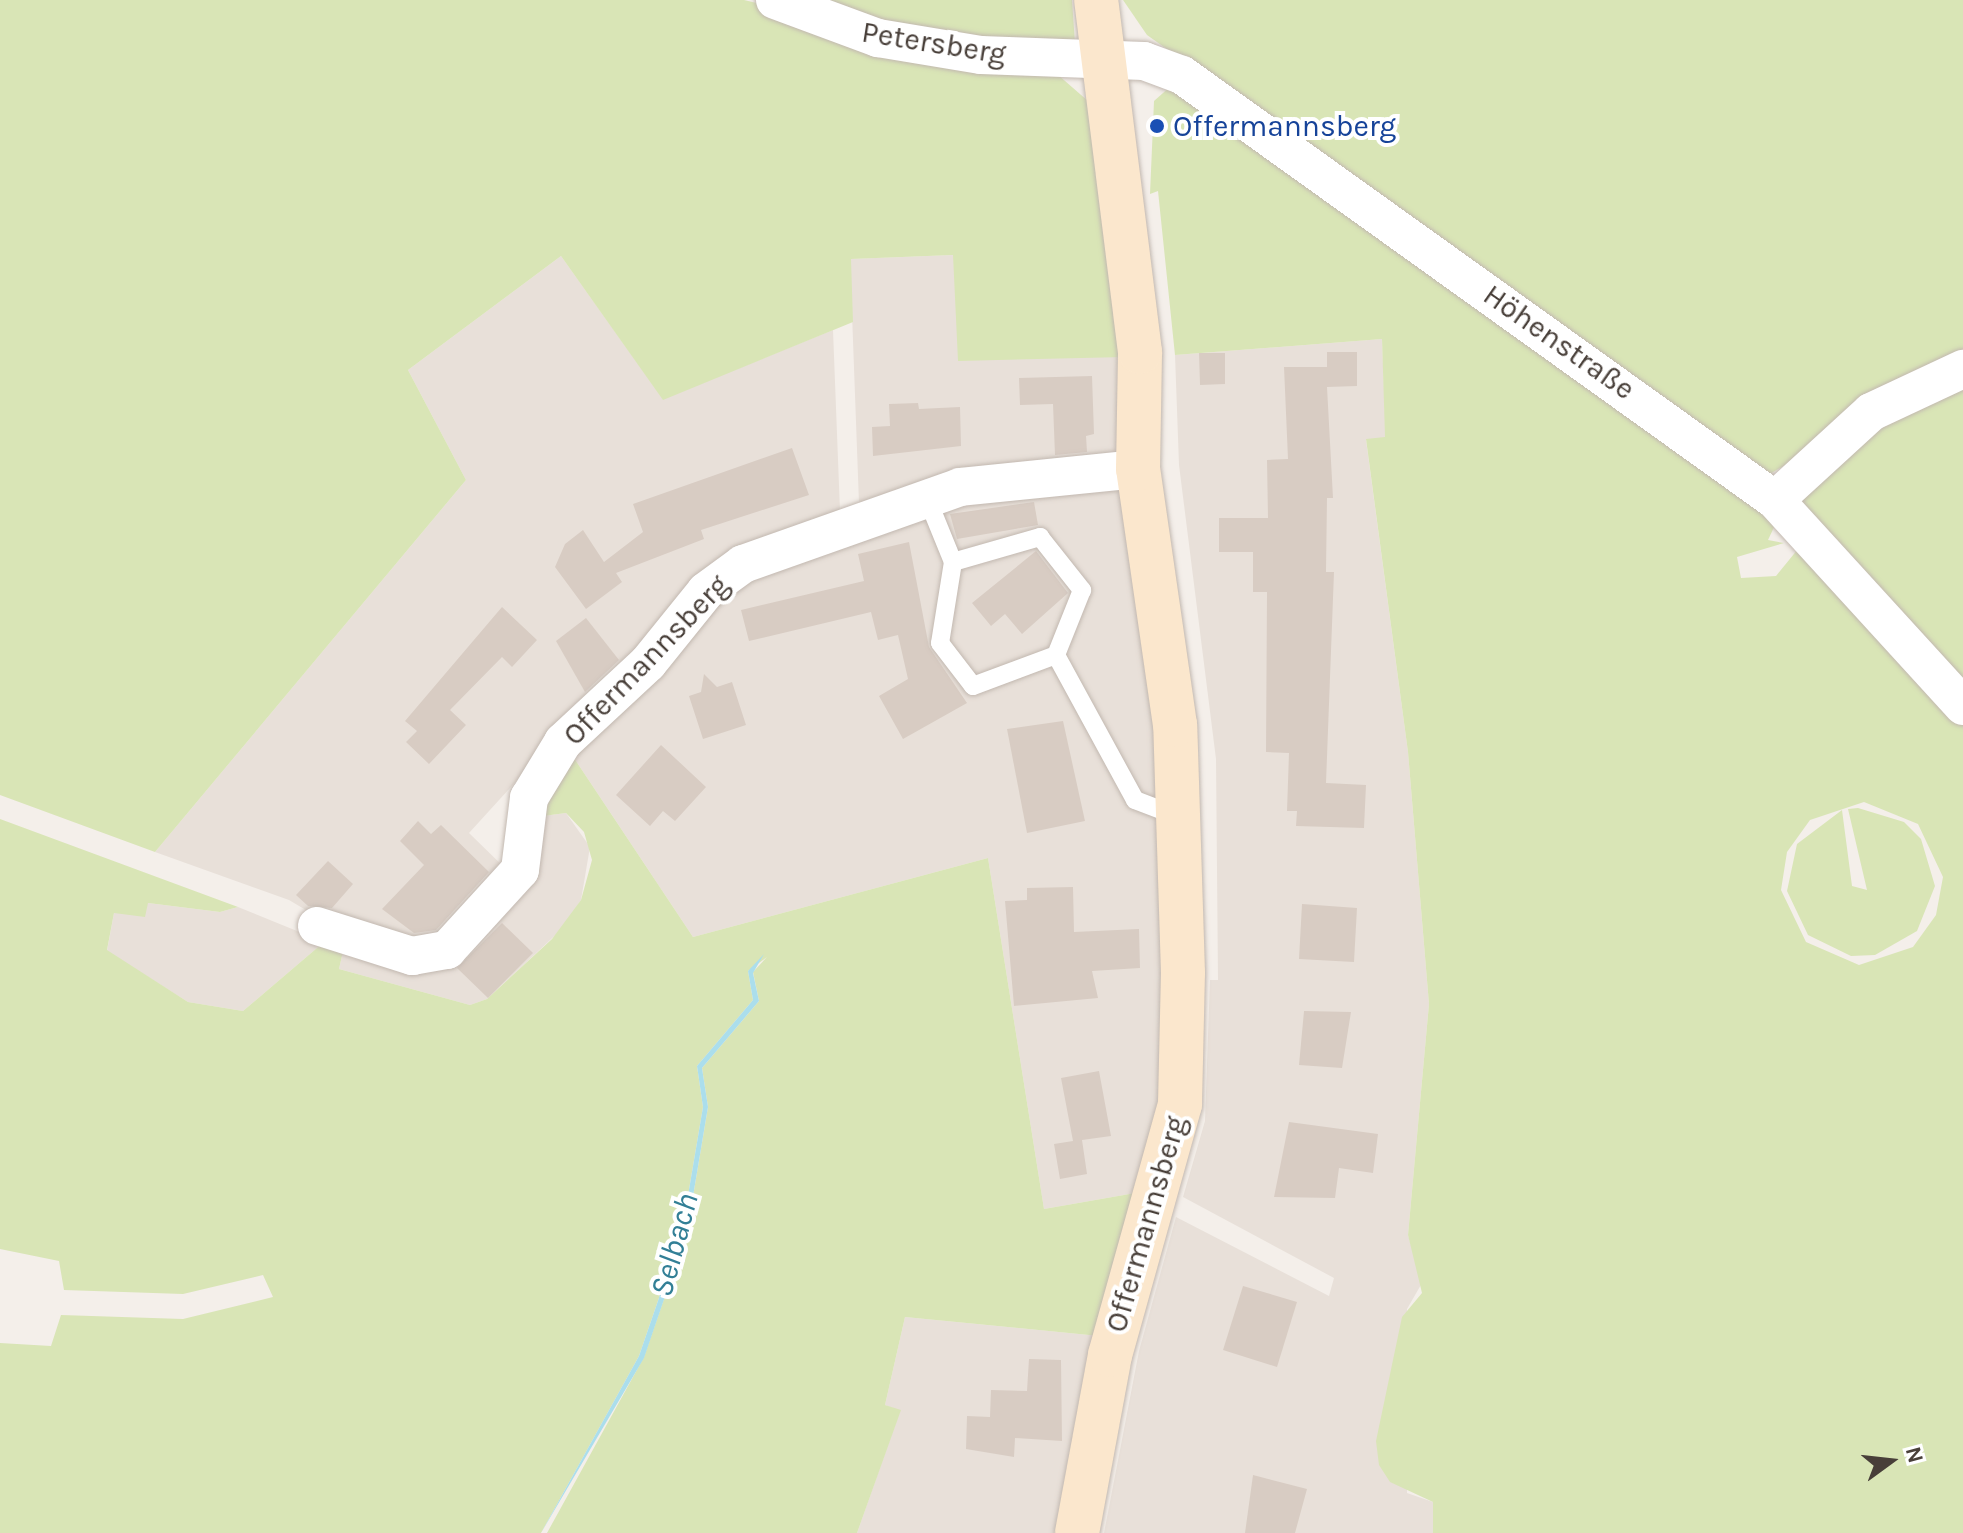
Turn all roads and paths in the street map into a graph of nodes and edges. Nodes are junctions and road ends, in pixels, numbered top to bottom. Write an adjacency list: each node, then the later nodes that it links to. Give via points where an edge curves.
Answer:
1 (775, 0): 3 (street, Petersberg, via 878,38 981,55)
2 (1096, 0): 3 (street, Offermannsberg)
3 (1099, 59): 5 (street, Offermannsberg, via 1140,352); 7 (street, Höhenstraße, via 1144,61 1182,75)
4 (1963, 369): 7 (street, via 1871,412)
5 (1138, 469): 6 (street, Offermannsberg, via 1001,481); 11 (street, Offermannsberg, via 1175,725)
6 (927, 498): 8 (lane); 12 (street, Offermannsberg, via 757,558 706,591 648,663 563,742 529,798 520,870 447,950 412,956)
7 (1775, 500): 10 (street, Höhenstraße)
8 (953, 562): 9 (lane, via 940,643 973,686); 9 (lane, via 1040,537 1082,590)
9 (1056, 655): 11 (lane, via 1135,800)
10 (1963, 706)
11 (1177, 816): 13 (street, Offermannsberg, via 1180,1104 1110,1355)
12 (317, 926)
13 (1080, 1516)

